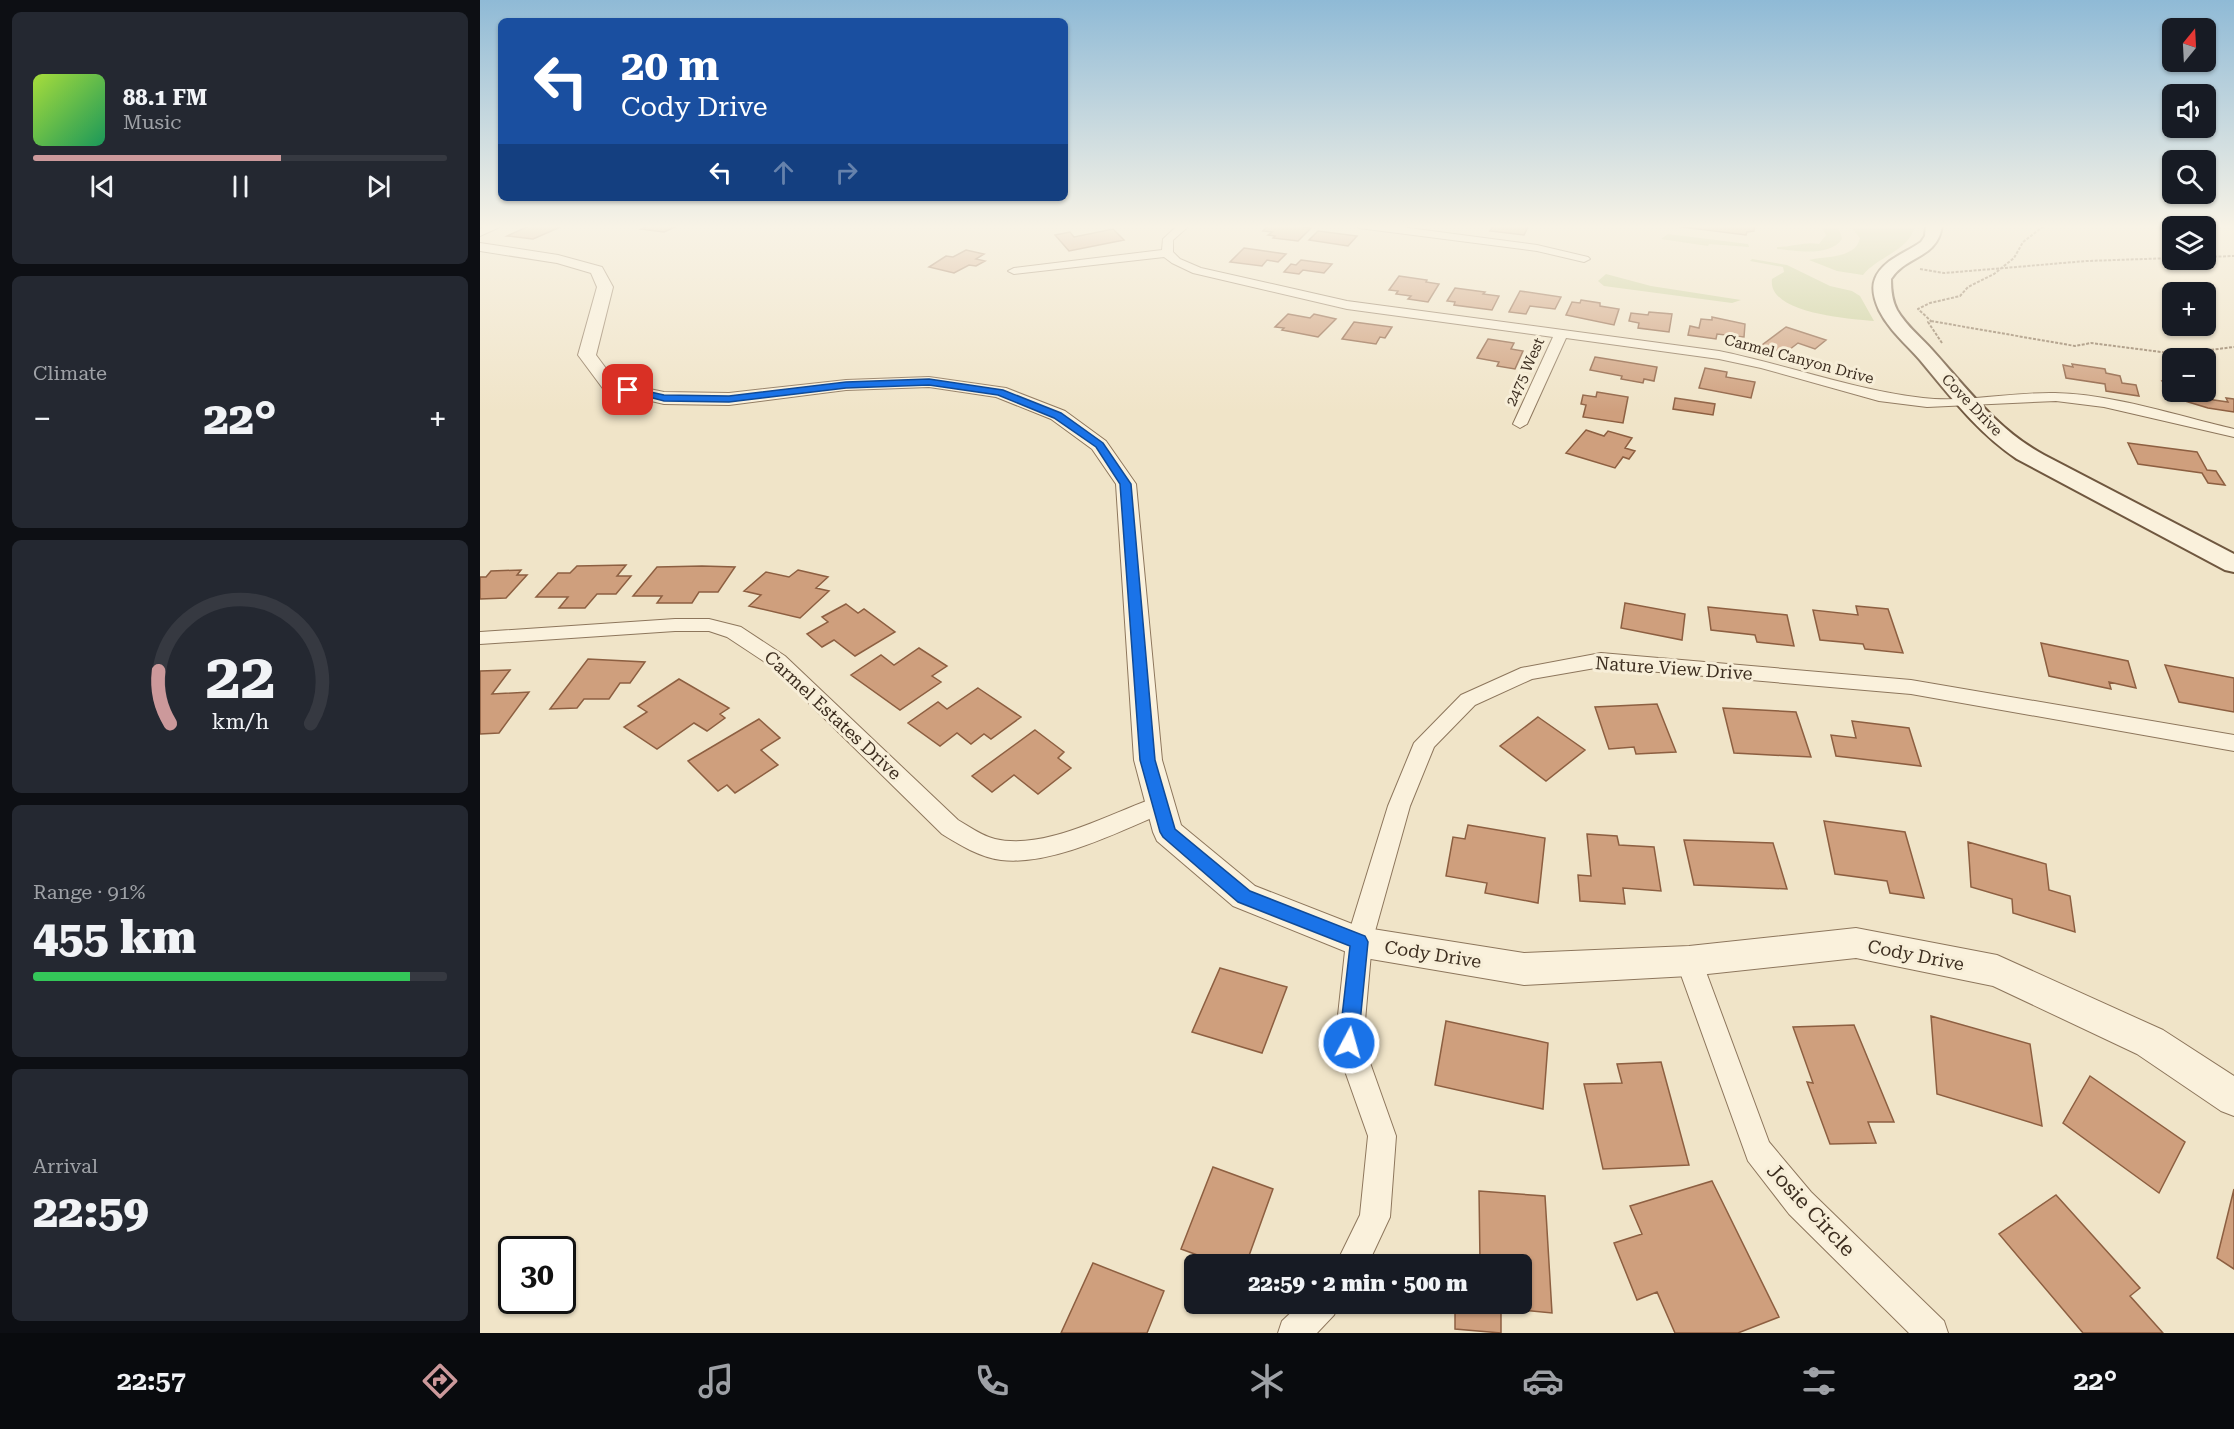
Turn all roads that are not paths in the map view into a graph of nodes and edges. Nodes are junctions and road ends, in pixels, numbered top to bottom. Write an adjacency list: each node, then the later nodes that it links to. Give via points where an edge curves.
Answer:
1 (605, 287): 11 (street, Cody Drive, via 587,355 610,386 664,398 729,399 846,385 929,382 1000,392 1058,416 1100,445 1126,484 1148,760)
2 (1268, 287): 4 (street, Carmel Canyon Drive, via 1347,305)
3 (1882, 287): 5 (main road, Cove Drive, via 1894,319)
4 (1561, 334): 5 (street, Carmel Canyon Drive, via 1719,355 1879,397 1927,403); 6 (street, 2475 West)
5 (1968, 402): 7 (street, Carmel Canyon Drive, via 2056,397); 8 (main road, Cove Drive, via 2006,441)
6 (1520, 424)
7 (2234, 433)
8 (2234, 564)
9 (480, 638): 11 (street, Carmel Estates Drive, via 675,625 709,625 734,632 778,661 950,827 976,843 1002,851 1057,844)
10 (2234, 743): 12 (street, Nature View Drive, via 1911,687 1601,660 1528,673 1468,700 1425,743 1399,806)
11 (1160, 805): 12 (street, Cody Drive, via 1168,832 1244,896)
12 (1359, 942): 13 (street, Cody Drive, via 1524,969); 15 (street, Nature View Drive, via 1349,1043 1382,1136 1375,1217)
13 (1689, 962): 14 (street, Cody Drive, via 1856,943 1997,971 2150,1042); 18 (street, Josie Circle, via 1758,1151 1800,1203)
14 (2234, 1098)
15 (1357, 1254)
16 (1313, 1314): 17 (street)
17 (1294, 1333)
18 (1932, 1333)

